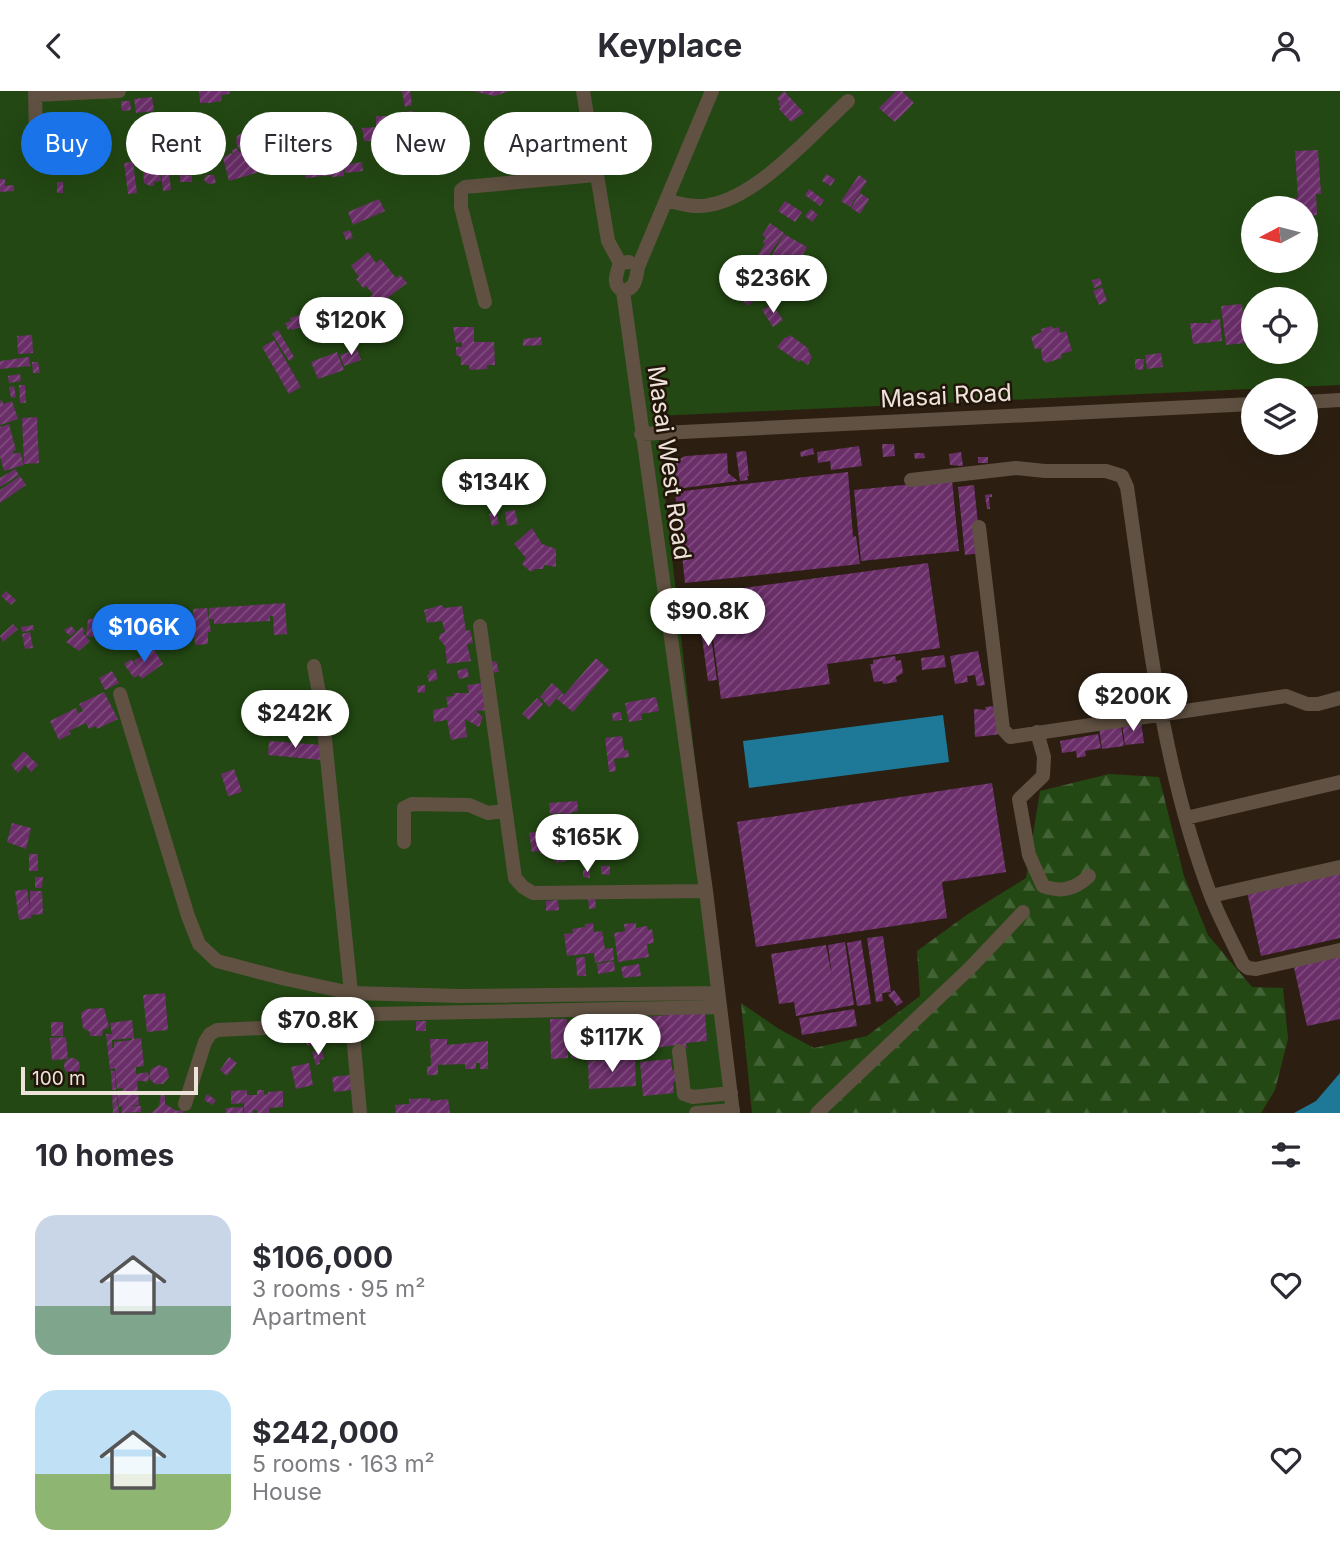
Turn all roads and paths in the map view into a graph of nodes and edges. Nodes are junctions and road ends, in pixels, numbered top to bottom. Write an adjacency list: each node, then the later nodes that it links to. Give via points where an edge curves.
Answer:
1 (119, 91): 4 (street)
2 (583, 91): 8 (street)
3 (712, 91): 10 (street)
4 (78, 92): 5 (street)
5 (35, 93): 7 (street)
6 (848, 101): 10 (street, via 761,181 733,197 701,206)
7 (35, 112)
8 (586, 112)
9 (596, 175): 11 (street, via 608,241); 14 (street, via 461,190 461,207)
10 (666, 200): 12 (street)
11 (620, 263): 12 (street); 13 (street, via 615,282)
12 (638, 267): 13 (street, via 636,282)
13 (622, 291): 18 (street, Masai West Road)
14 (485, 302)
15 (1340, 400): 16 (street)
16 (1318, 401)
17 (1241, 405): 18 (street, Masai Road)
18 (641, 434): 33 (street, Masai West Road)
19 (911, 480): 25 (street, via 1016,468 1106,471 1122,476)
20 (979, 527): 26 (street, via 1003,729 1010,737)
21 (480, 626): 28 (street)
22 (314, 666): 37 (street)
23 (120, 694): 37 (street, via 199,944 207,954 229,965)
24 (1340, 698): 25 (street, via 1307,704 1286,696)
25 (1161, 713): 26 (street); 29 (street)
26 (1037, 732): 32 (street, via 1044,757 1043,776 1019,799 1029,855 1043,886 1058,891 1078,886)
27 (1340, 782): 29 (street)
28 (505, 811): 30 (street, via 412,804 404,808); 33 (street, via 515,878 533,893)
29 (1186, 818): 34 (street)
30 (404, 842)
31 (1340, 867): 34 (street)
32 (1089, 876)
33 (706, 891): 38 (street, Masai West Road)
34 (1211, 896): 36 (street, via 1248,968)
35 (1023, 912): 46 (street)
36 (1340, 950)
37 (351, 993): 38 (street)
38 (718, 1000): 39 (street, via 373,1014); 41 (street, Masai West Road)
39 (355, 1024): 42 (street, via 217,1030 205,1042); 44 (street)
40 (679, 1051): 41 (street, via 684,1094)
41 (731, 1093): 43 (street, Masai West Road)
42 (185, 1104)
43 (733, 1112): 45 (street)
44 (360, 1113)
45 (696, 1113)
46 (817, 1113)

